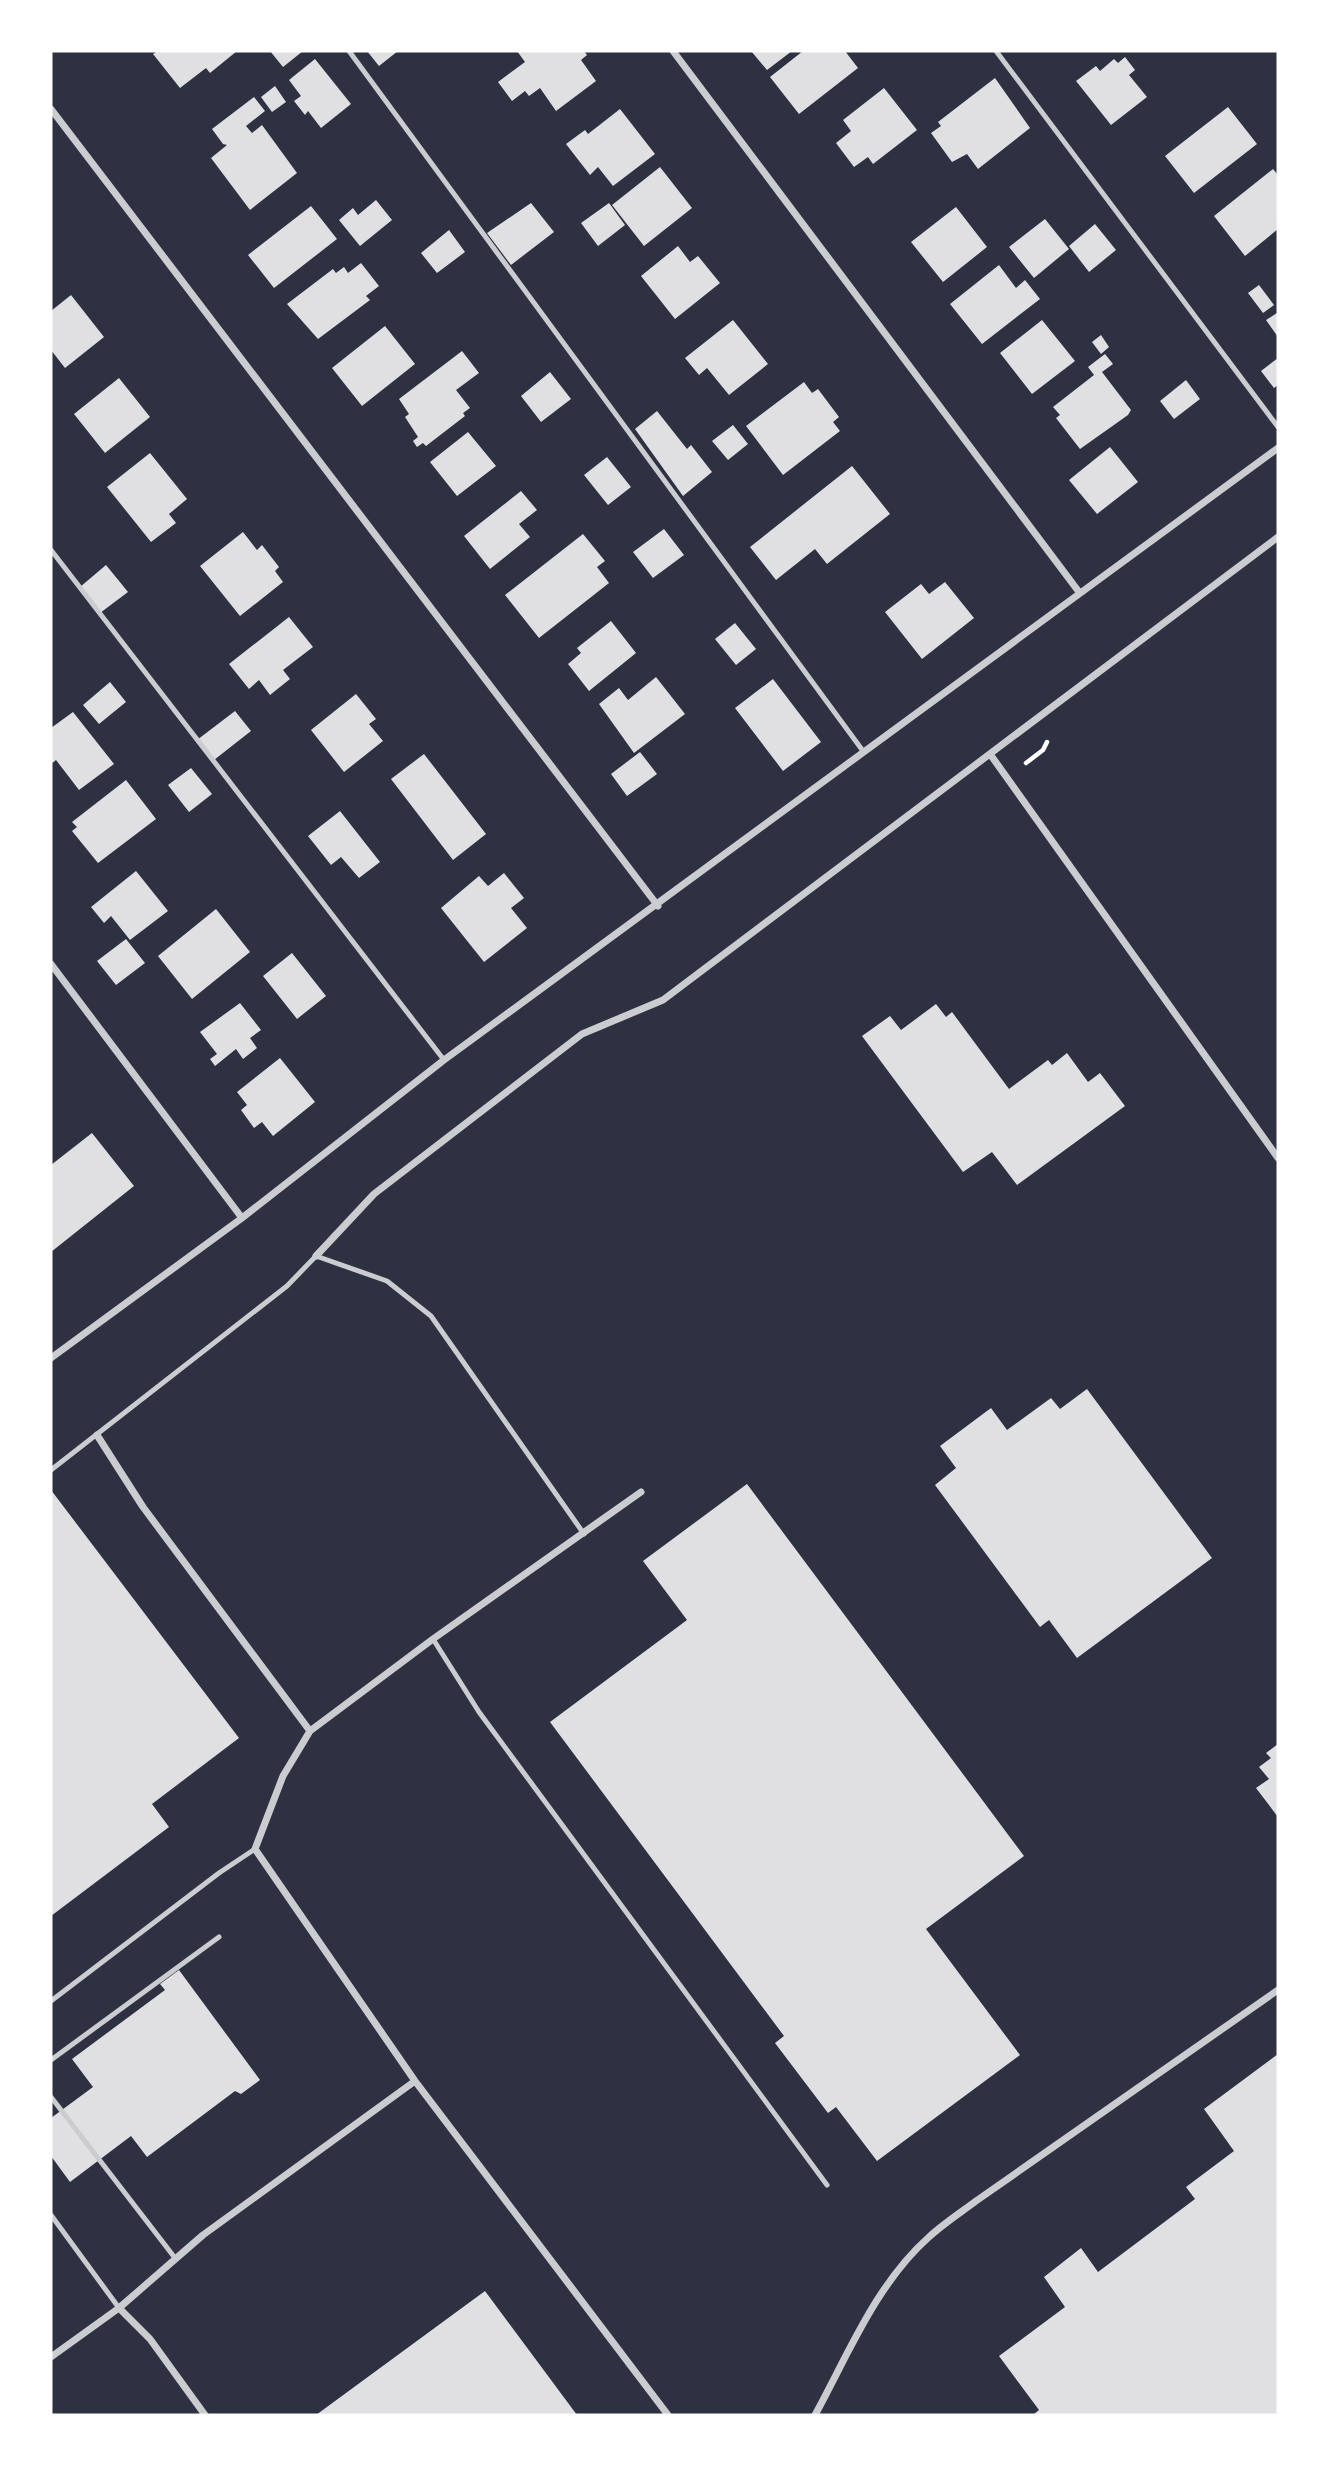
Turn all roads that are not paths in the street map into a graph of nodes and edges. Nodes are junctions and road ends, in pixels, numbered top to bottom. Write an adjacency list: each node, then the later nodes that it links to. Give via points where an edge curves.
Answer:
1 (349, 51): 10 (lane)
2 (673, 51): 9 (street)
3 (996, 51): 5 (lane)
4 (51, 109): 12 (street)
5 (1278, 427)
6 (1278, 448): 9 (street)
7 (1278, 537): 11 (street)
8 (51, 550): 14 (lane)
9 (1079, 593): 10 (street)
10 (863, 751): 12 (street)
11 (990, 754): 15 (street); 17 (street, via 663,1000 582,1034 374,1194)
12 (658, 906): 14 (street)
13 (51, 964): 16 (street)
14 (444, 1060): 16 (street)
15 (1278, 1158)
16 (242, 1218): 18 (street)
17 (316, 1256): 19 (lane, via 287,1286); 22 (lane, via 387,1281 431,1316)
18 (51, 1358)
19 (97, 1435): 20 (lane); 24 (street, via 143,1507)
20 (51, 1470)
21 (641, 1492): 22 (street)
22 (584, 1534): 23 (street)
23 (433, 1639): 24 (street); 32 (lane, via 480,1712)
24 (310, 1731): 25 (street, via 283,1776)
25 (256, 1849): 28 (lane, via 219,1872); 30 (street)
26 (219, 1937): 29 (lane)
27 (1278, 1990): 39 (street, via 929,2238 873,2307)
28 (51, 2001)
29 (51, 2060)
30 (415, 2081): 34 (street); 38 (street)
31 (51, 2097): 34 (lane)
32 (827, 2185)
33 (51, 2215): 35 (lane)
34 (175, 2258): 35 (street)
35 (119, 2308): 36 (street); 37 (street, via 150,2339)
36 (51, 2357)
37 (205, 2415)
38 (668, 2415)
39 (815, 2415)

